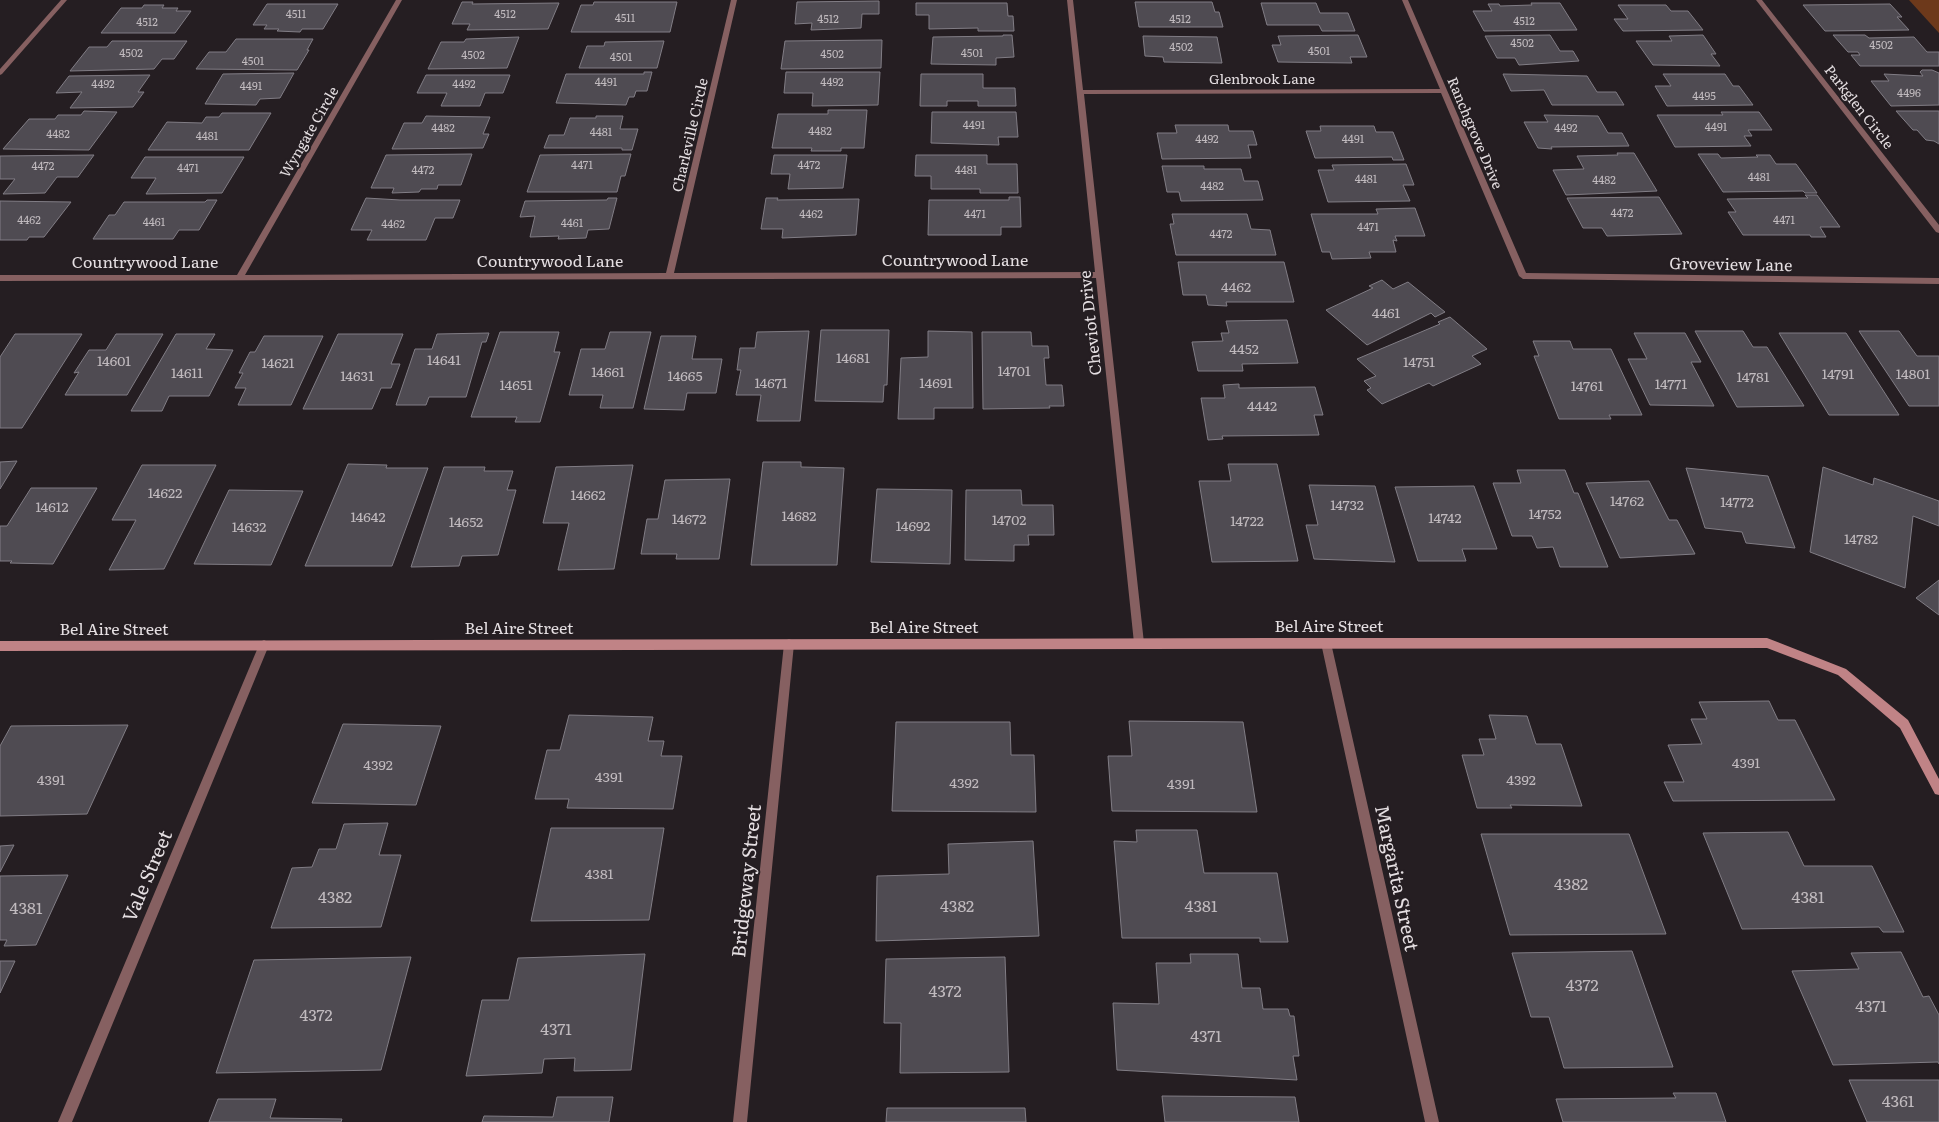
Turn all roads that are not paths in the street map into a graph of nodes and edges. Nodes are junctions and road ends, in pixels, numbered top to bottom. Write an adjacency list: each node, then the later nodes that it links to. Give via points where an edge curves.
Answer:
1 (64, 0): 7 (street)
2 (399, 0): 14 (street, Wyngate Circle)
3 (734, 0): 12 (street, Charleville Circle)
4 (1070, 0): 9 (street, Cheviot Drive)
5 (1405, 0): 8 (street, Ranchgrove Drive)
6 (1759, 0): 10 (street, Parkglen Circle)
7 (0, 72)
8 (1444, 91): 9 (street, Glenbrook Lane); 13 (street, Ranchgrove Drive)
9 (1080, 92): 11 (street, Cheviot Drive)
10 (1939, 230)
11 (1099, 274): 12 (street, Countrywood Lane); 17 (street, Cheviot Drive)
12 (669, 276): 14 (street, Countrywood Lane)
13 (1523, 276): 16 (street, Groveview Lane)
14 (240, 277): 15 (street, Countrywood Lane)
15 (0, 278)
16 (1939, 281)
17 (1139, 643): 18 (street, Bel Aire Street); 19 (street, Bel Aire Street)
18 (1326, 643): 22 (street, Bel Aire Street, via 1767,643 1842,672 1904,724); 25 (street, Margarita Street)
19 (789, 644): 20 (street, Bel Aire Street); 24 (street, Bridgeway Street)
20 (264, 645): 21 (street, Bel Aire Street); 23 (street, Vale Street)
21 (0, 646)
22 (1939, 790)
23 (65, 1122)
24 (740, 1122)
25 (1432, 1122)

